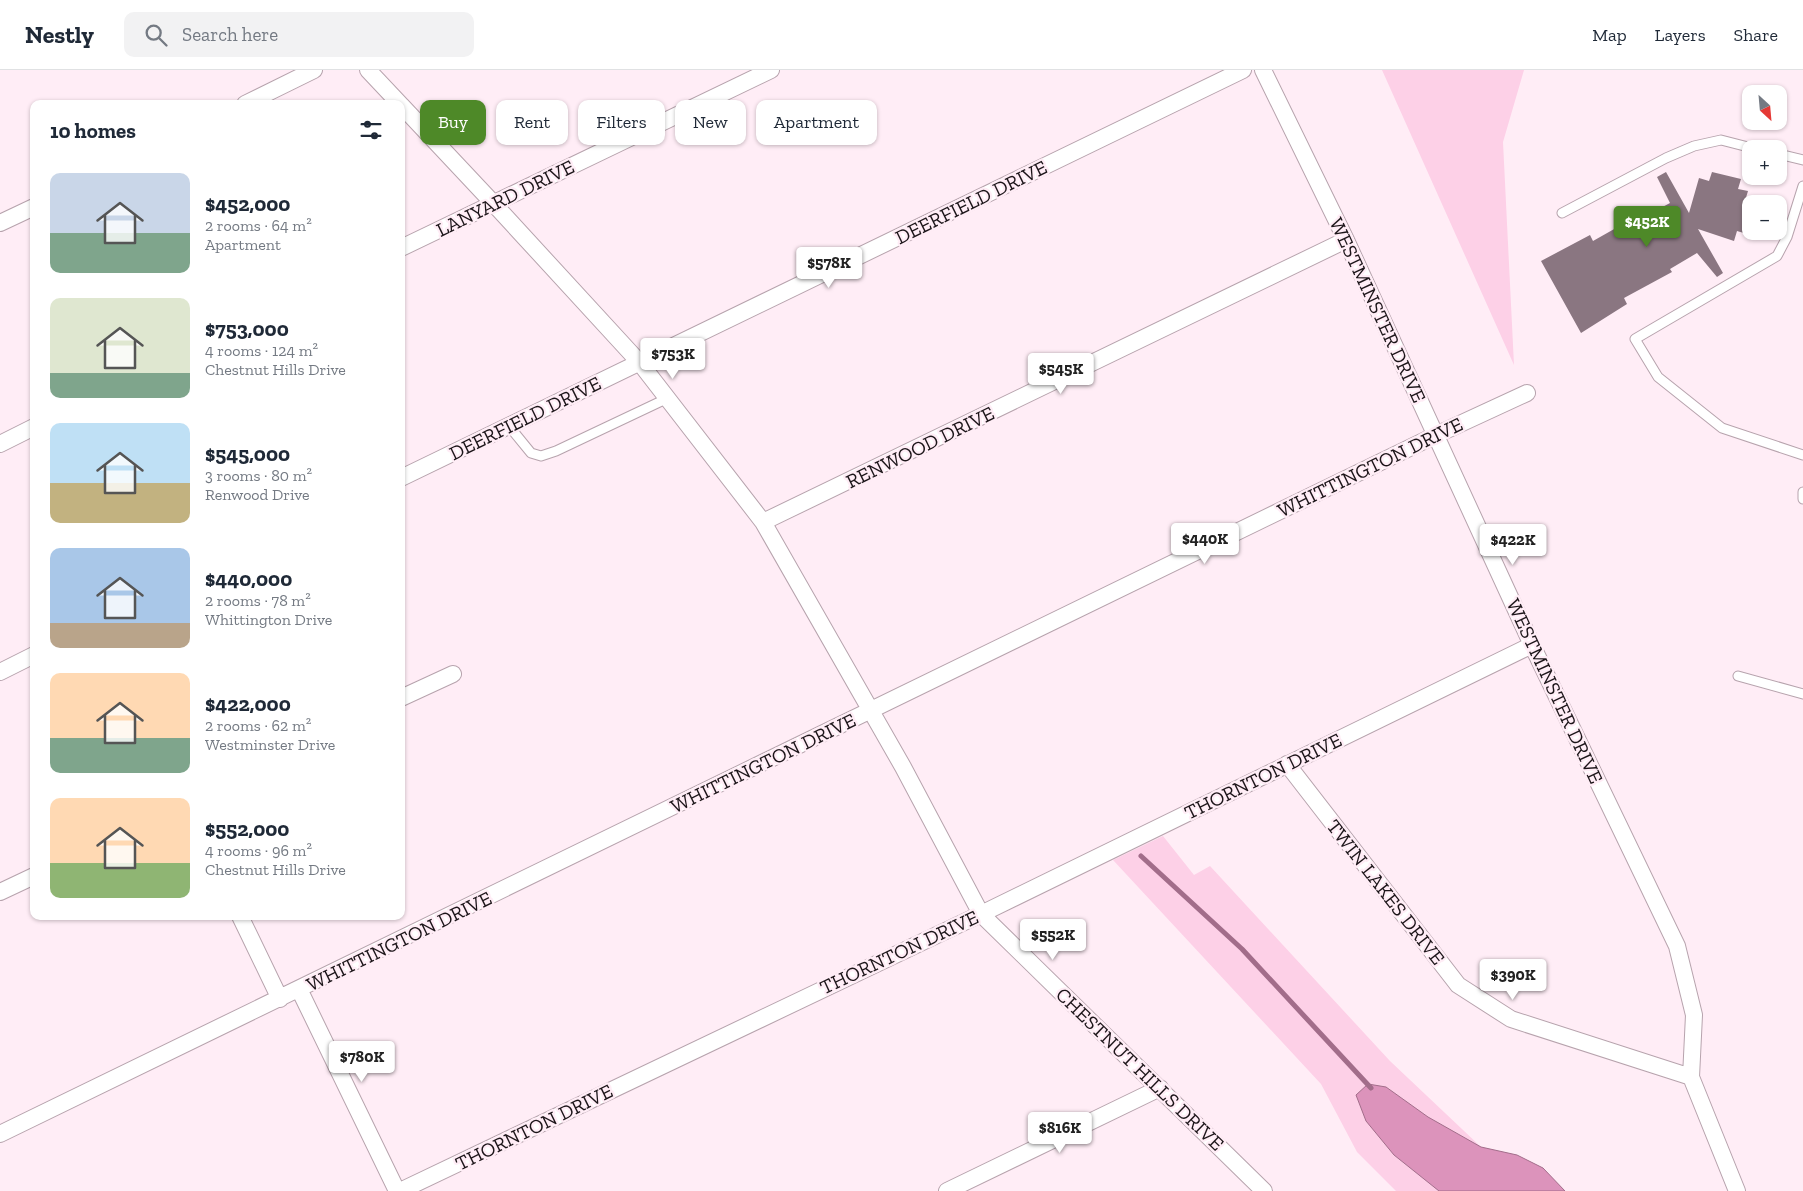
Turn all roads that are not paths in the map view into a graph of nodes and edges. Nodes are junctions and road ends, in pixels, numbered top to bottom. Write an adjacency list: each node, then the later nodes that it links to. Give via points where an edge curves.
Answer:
1 (314, 70): 6 (street)
2 (368, 70): 7 (street, CHESTNUT HILLS DRIVE)
3 (770, 70): 13 (street, LANYARD DRIVE)
4 (1243, 70): 19 (street, DEERFIELD DRIVE)
5 (1263, 70): 17 (street, WESTMINSTER DRIVE)
6 (253, 100)
7 (395, 100)
8 (405, 110): 13 (street, CHESTNUT HILLS DRIVE)
9 (1742, 145): 15 (lane, via 1721,140 1694,146)
10 (1787, 156): 11 (lane)
11 (1803, 160)
12 (1803, 186): 26 (lane, via 1787,237 1777,256 1635,339 1658,377 1722,428)
13 (494, 203): 18 (street, LANYARD DRIVE); 19 (street, CHESTNUT HILLS DRIVE)
14 (30, 209): 16 (street)
15 (1562, 213)
16 (0, 223)
17 (1346, 240): 24 (street, WESTMINSTER DRIVE); 30 (street, RENWOOD DRIVE)
18 (405, 246)
19 (640, 364): 21 (street, CHESTNUT HILLS DRIVE); 22 (street, DEERFIELD DRIVE)
20 (1527, 393): 24 (street, WHITTINGTON DRIVE)
21 (668, 398): 22 (lane, via 556,452 540,456 530,453); 30 (street, CHESTNUT HILLS DRIVE)
22 (509, 426): 27 (street, DEERFIELD DRIVE)
23 (30, 429): 25 (street)
24 (1436, 435): 31 (street, WESTMINSTER DRIVE); 38 (street, WHITTINGTON DRIVE)
25 (0, 444)
26 (1803, 455)
27 (405, 476)
28 (1803, 492): 29 (lane)
29 (1803, 499)
30 (763, 522): 38 (street, CHESTNUT HILLS DRIVE)
31 (1532, 645): 39 (street, THORNTON DRIVE); 46 (street, WESTMINSTER DRIVE, via 1677,946 1694,1015)
32 (30, 657): 33 (street)
33 (0, 672)
34 (453, 674): 37 (street)
35 (1738, 676): 36 (lane)
36 (1803, 694)
37 (405, 696)
38 (870, 711): 42 (street, CHESTNUT HILLS DRIVE); 44 (street, WHITTINGTON DRIVE)
39 (1287, 764): 42 (street, THORNTON DRIVE); 46 (street, TWIN LAKES DRIVE, via 1458,985 1511,1019)
40 (30, 878): 41 (street)
41 (0, 892)
42 (981, 914): 47 (street, CHESTNUT HILLS DRIVE); 49 (street, THORNTON DRIVE)
43 (242, 920): 45 (street)
44 (299, 989): 45 (street, WHITTINGTON DRIVE); 49 (street)
45 (280, 999): 48 (street, WHITTINGTON DRIVE)
46 (1691, 1078): 52 (street)
47 (1160, 1088): 50 (street); 51 (street, CHESTNUT HILLS DRIVE)
48 (0, 1134)
49 (398, 1191)
50 (947, 1191)
51 (1264, 1191)
52 (1737, 1191)

